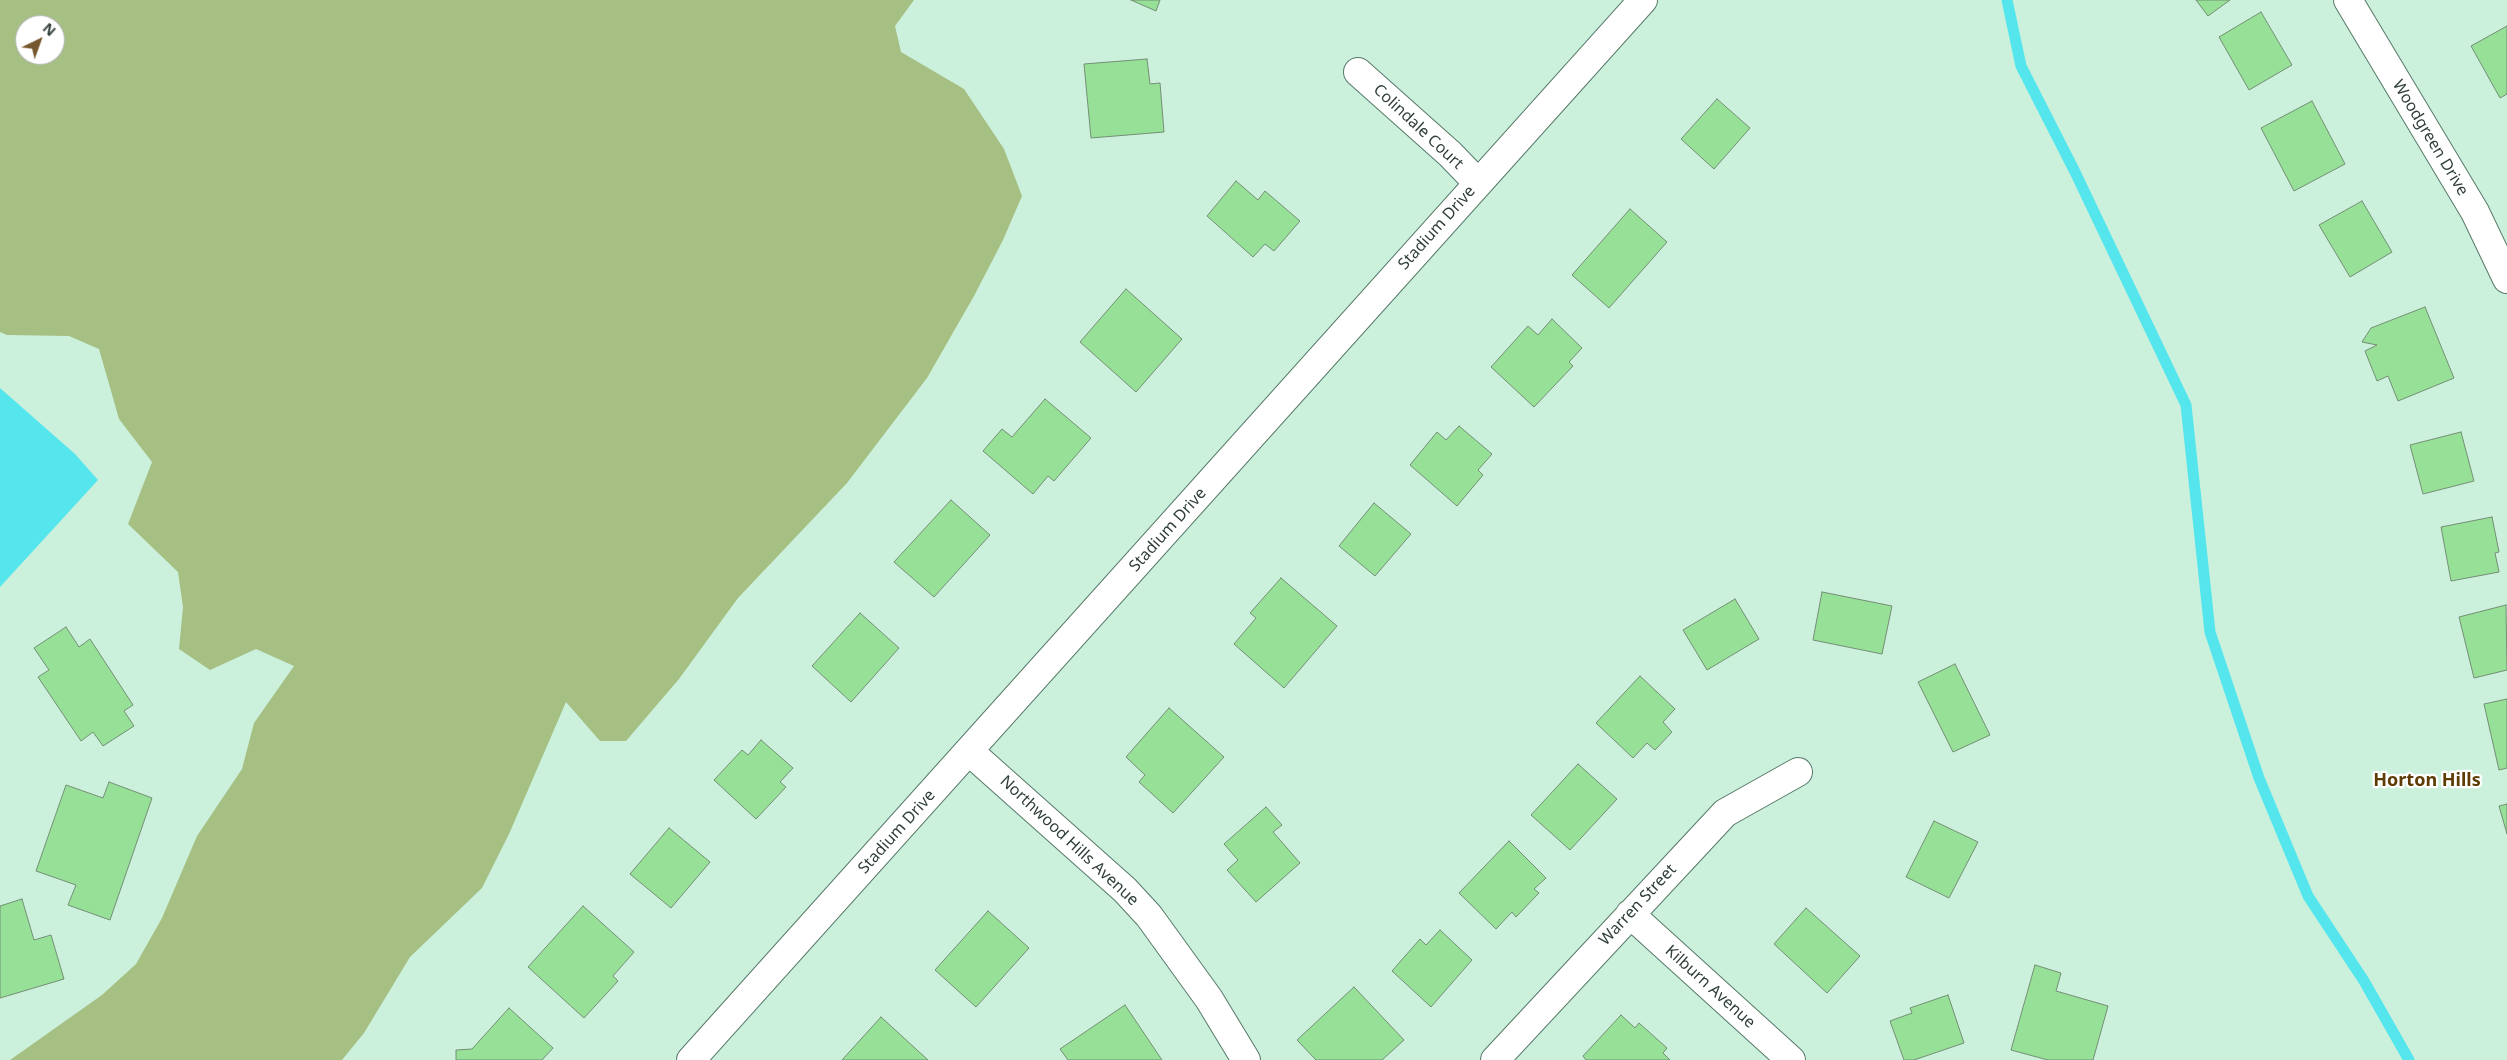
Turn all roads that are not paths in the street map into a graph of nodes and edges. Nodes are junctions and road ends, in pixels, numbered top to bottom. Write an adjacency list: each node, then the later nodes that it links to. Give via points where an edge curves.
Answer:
1 (1643, 0): 4 (street, Stadium Drive)
2 (2348, 0): 5 (street, Woodgreen Drive, via 2474,212)
3 (1358, 72): 4 (street, Colindale Court)
4 (1478, 183): 6 (street, Stadium Drive)
5 (2507, 279)
6 (970, 752): 9 (street, Stadium Drive); 10 (street, Northwood Hills Avenue, via 1125,890 1143,910 1193,975)
7 (1798, 772): 8 (street, Warren Street, via 1725,813)
8 (1630, 914): 11 (street, Warren Street); 12 (street, Kilburn Avenue)
9 (691, 1060)
10 (1246, 1060)
11 (1495, 1060)
12 (1791, 1060)

